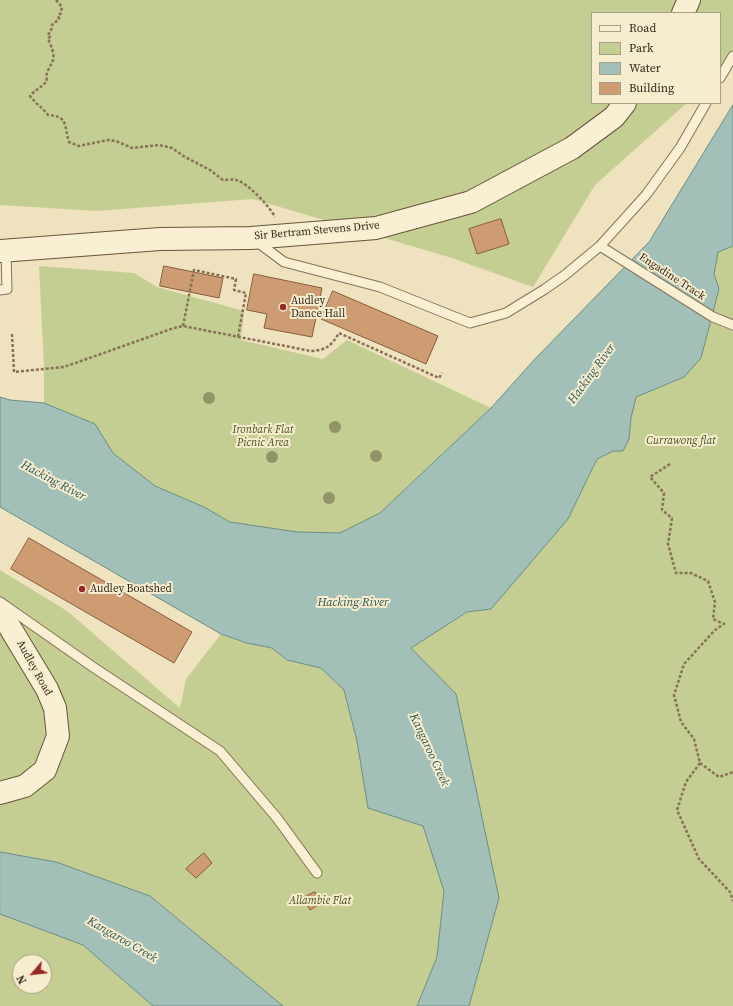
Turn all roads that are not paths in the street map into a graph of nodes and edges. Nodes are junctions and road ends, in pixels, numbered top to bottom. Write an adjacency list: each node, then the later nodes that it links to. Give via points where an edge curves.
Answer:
1 (689, 0): 2 (main road)
2 (683, 12)
3 (733, 56): 4 (lane)
4 (721, 76)
5 (624, 104): 7 (main road, Sir Bertram Stevens Drive, via 614,117 572,148 471,202 376,228)
6 (705, 104): 8 (lane, via 680,148 646,195)
7 (251, 238): 8 (lane, via 284,262 380,287 470,323 506,314 550,286); 9 (main road, Sir Bertram Stevens Drive, via 160,238)
8 (600, 246): 11 (lane, Engadine Track, via 713,318)
9 (3, 251): 10 (lane, via 7,289)
10 (0, 290)
11 (733, 324)
12 (0, 602): 15 (lane, via 220,752 277,818)
13 (0, 613): 14 (main road, Audley Road, via 47,689 55,708 58,736 45,770 25,786)
14 (0, 792)
15 (317, 873)

